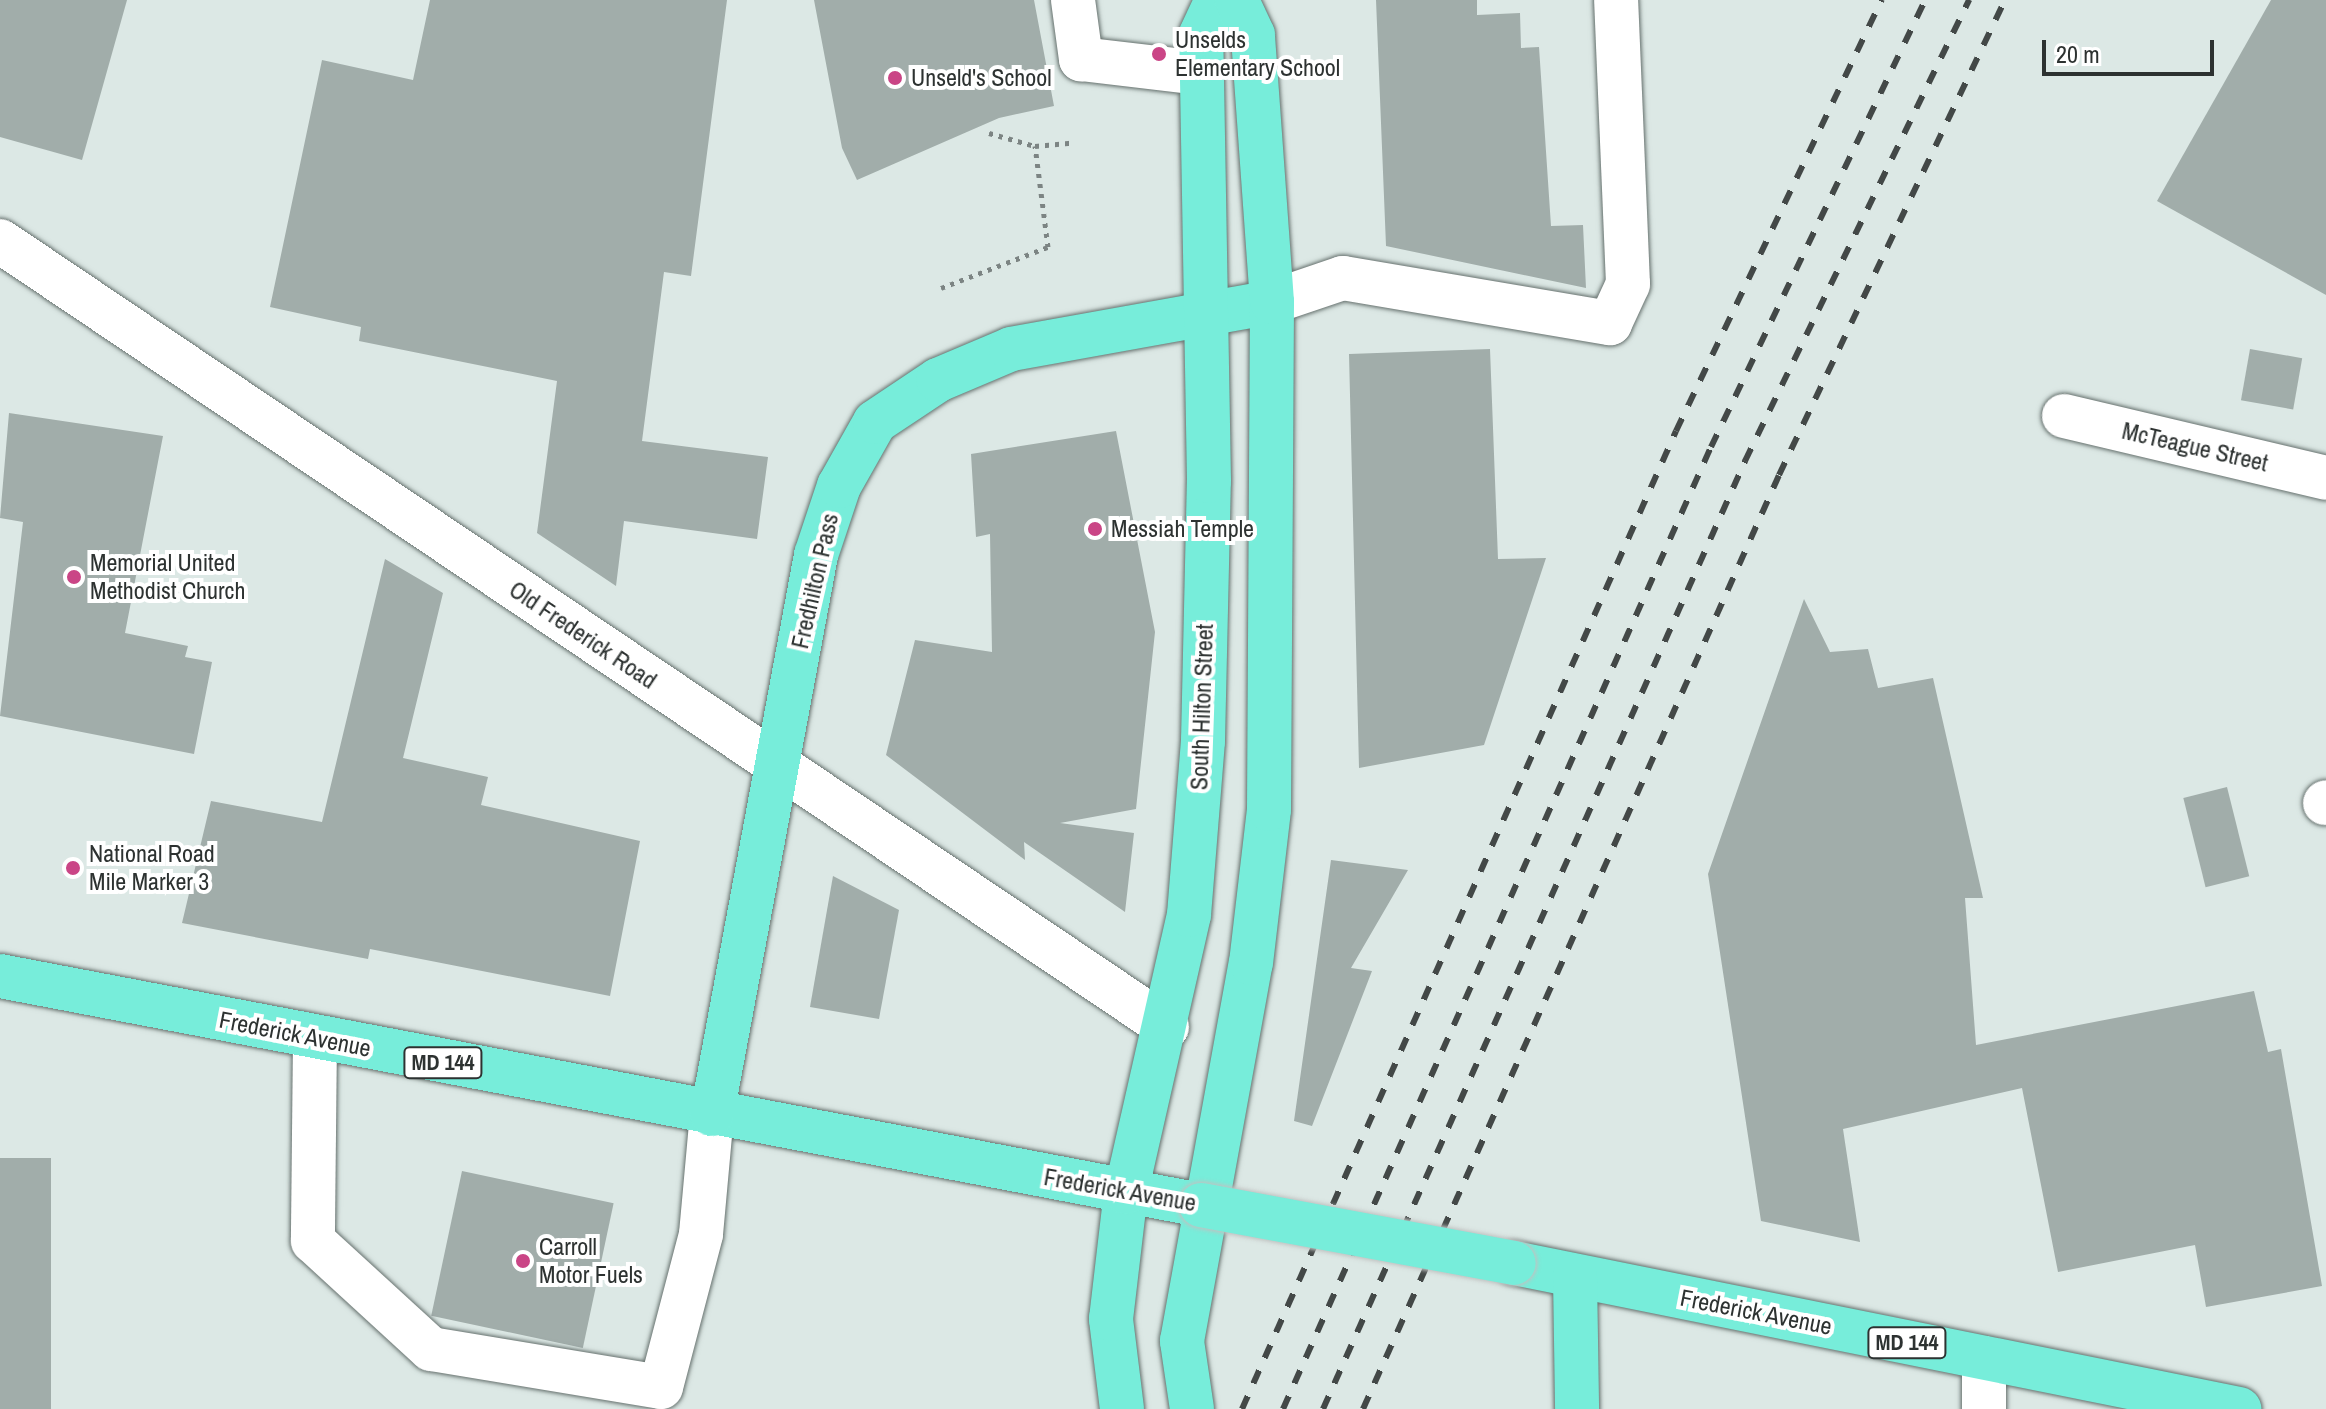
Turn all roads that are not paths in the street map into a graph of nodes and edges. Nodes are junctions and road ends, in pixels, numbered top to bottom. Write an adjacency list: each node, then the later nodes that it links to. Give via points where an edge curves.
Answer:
1 (1073, 0): 5 (street, via 1081,59)
2 (1217, 0): 5 (main road, South Hilton Street, via 1201,34)
3 (1237, 0): 7 (main road, via 1253,35)
4 (1616, 0): 7 (street, via 1628,284 1610,323 1343,278)
5 (1201, 73): 8 (main road, South Hilton Street)
6 (0, 241): 11 (street, Old Frederick Road)
7 (1272, 302): 8 (main road, Fredhilton Pass); 17 (main road, via 1269,809 1227,1112)
8 (1201, 316): 11 (main road, Fredhilton Pass, via 1011,349 938,380 875,422 839,486 816,555); 13 (main road, South Hilton Street, via 1209,481 1203,741 1189,915)
9 (2064, 416): 10 (street, McTeague Street)
10 (2326, 478)
11 (777, 766): 13 (street, Old Frederick Road); 15 (main road, Fredhilton Pass)
12 (0, 976): 14 (main road, Frederick Avenue / MD 144)
13 (1167, 1027): 16 (main road, South Hilton Street)
14 (315, 1038): 15 (main road, Frederick Avenue / MD 144); 15 (street, via 313,1241 431,1349 661,1387 701,1234)
15 (712, 1114): 16 (main road, Frederick Avenue / MD 144)
16 (1126, 1192): 17 (main road, Frederick Avenue / MD 144); 20 (main road, South Hilton Street, via 1111,1319)
17 (1201, 1205): 18 (main road, Frederick Avenue / MD 144, bridge); 21 (main road, via 1182,1341)
18 (1575, 1276): 19 (main road, Frederick Avenue / MD 144); 22 (main road)
19 (1984, 1358): 23 (street); 24 (main road, Frederick Avenue / MD 144)
20 (1122, 1409)
21 (1192, 1409)
22 (1577, 1409)
23 (1984, 1409)
24 (2239, 1409)

